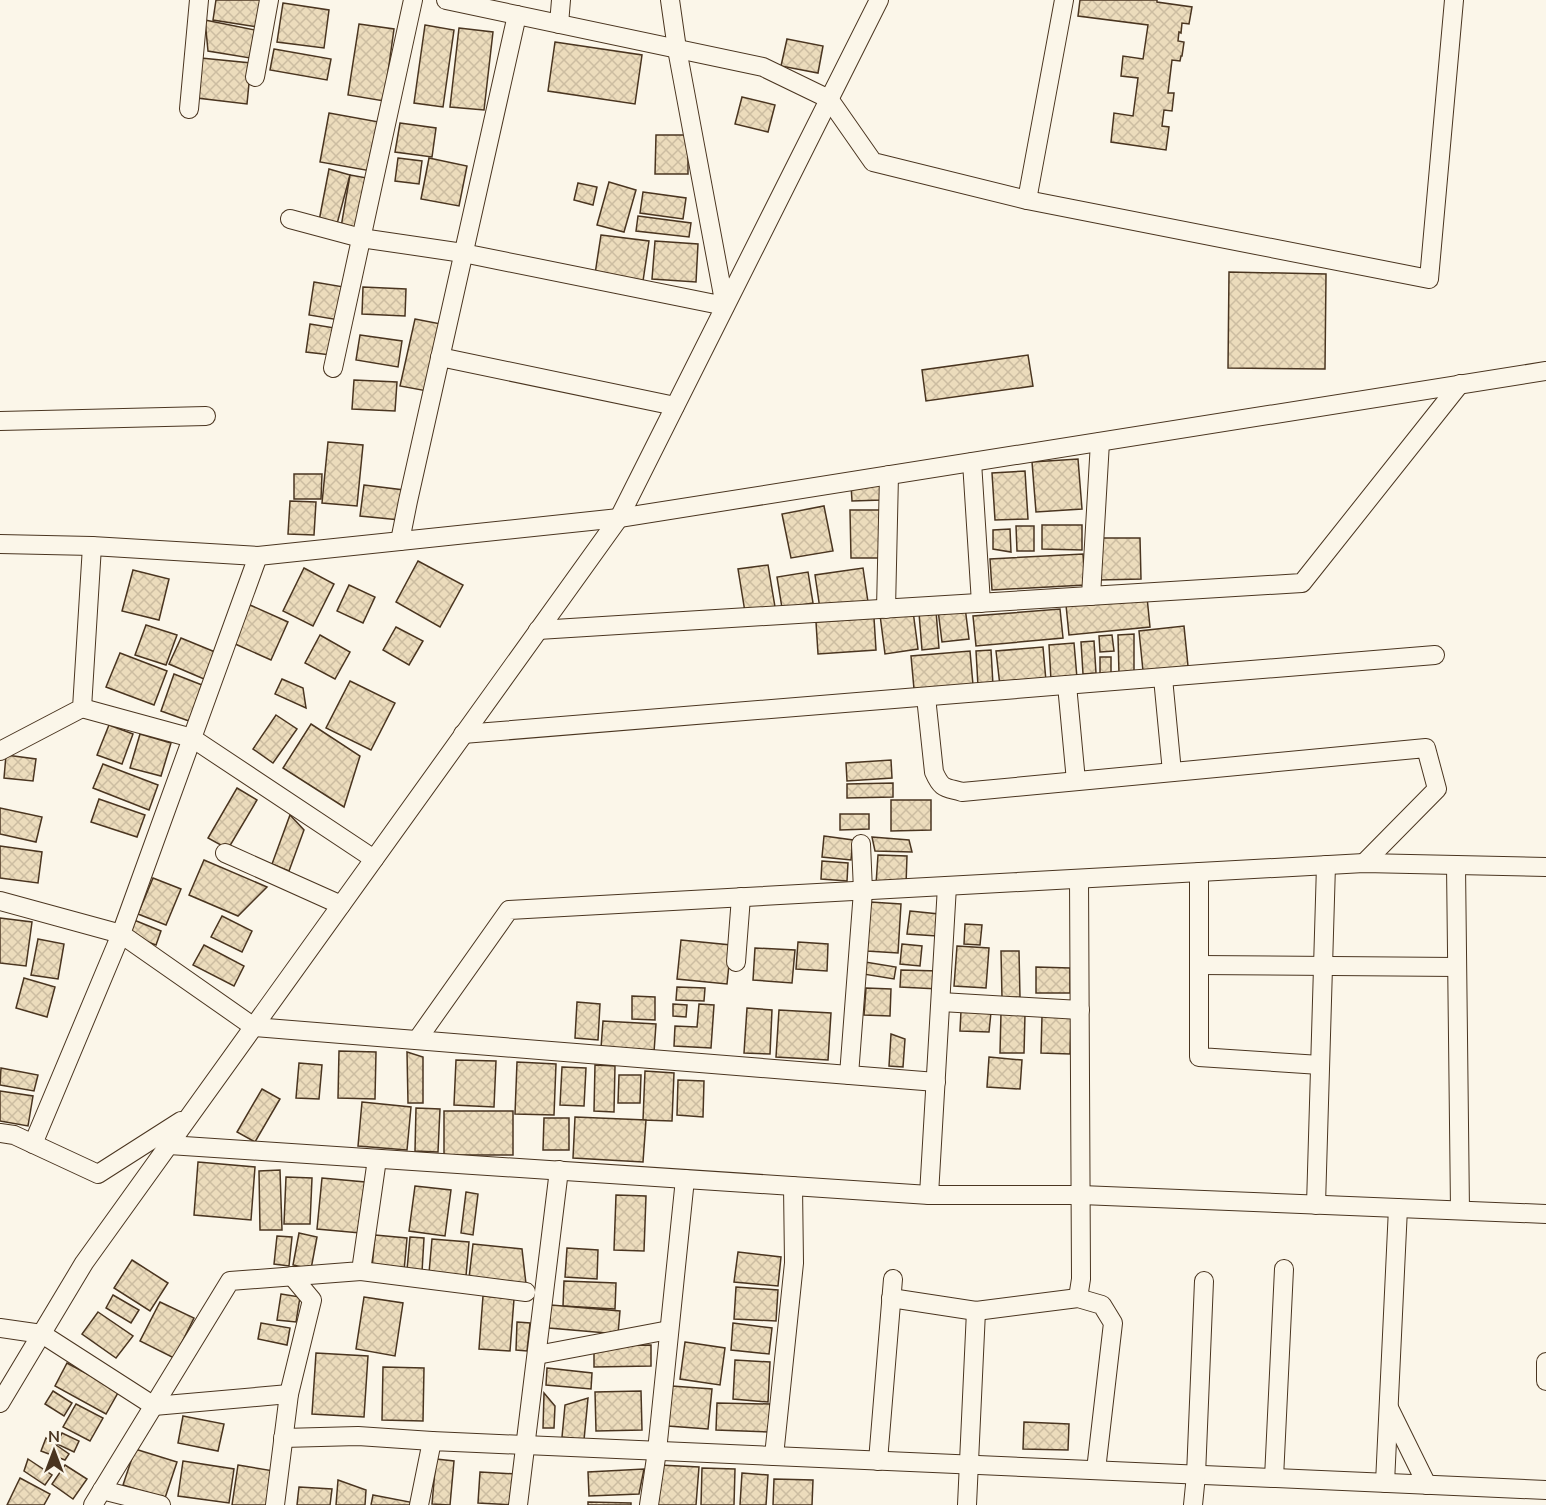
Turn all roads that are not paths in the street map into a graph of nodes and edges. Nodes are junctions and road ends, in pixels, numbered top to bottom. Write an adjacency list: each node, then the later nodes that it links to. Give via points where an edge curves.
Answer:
1 (200, 0): 15 (street)
2 (269, 0): 13 (street)
3 (413, 0): 18 (street)
4 (446, 0): 10 (street)
5 (561, 0): 11 (street)
6 (670, 0): 12 (street)
7 (879, 0): 14 (street)
8 (1064, 0): 16 (street)
9 (1454, 0): 16 (street, via 1429,279)
10 (516, 15): 11 (street); 19 (street)
11 (559, 24): 12 (street)
12 (677, 49): 14 (street, via 763,67); 20 (street)
13 (255, 76)
14 (830, 99): 16 (street, via 873,162); 20 (street)
15 (189, 109)
16 (1027, 200)
17 (290, 219): 18 (street)
18 (361, 238): 19 (street); 22 (street)
19 (463, 253): 20 (street); 21 (street)
20 (725, 306): 25 (street)
21 (440, 357): 25 (street); 32 (street)
22 (333, 368)
23 (1546, 371): 24 (street)
24 (1460, 384): 28 (street); 36 (street, via 1302,583)
25 (675, 405): 31 (street)
26 (206, 416): 27 (street)
27 (0, 422)
28 (1100, 442): 29 (street); 36 (street)
29 (972, 462): 30 (street); 37 (street)
30 (889, 475): 31 (street); 38 (street)
31 (618, 518): 32 (street); 39 (street)
32 (400, 541): 35 (street)
33 (0, 544): 34 (street)
34 (92, 546): 35 (street); 44 (street)
35 (258, 556): 46 (street)
36 (1091, 596): 37 (street)
37 (981, 603): 38 (street)
38 (886, 609): 39 (street)
39 (538, 630): 45 (street)
40 (1435, 655): 41 (street)
41 (1163, 678): 42 (street); 48 (street)
42 (1067, 685): 43 (street); 49 (street)
43 (926, 697): 45 (street); 49 (street, via 934,772 943,787 962,792)
44 (82, 708): 46 (street); 47 (street)
45 (463, 734): 52 (street)
46 (192, 738): 52 (street); 66 (street)
47 (0, 752)
48 (1172, 772): 49 (street); 53 (street, via 1426,748 1437,789)
49 (1076, 781)
50 (861, 844): 61 (street)
51 (225, 853): 65 (street)
52 (374, 859): 65 (street)
53 (1364, 863): 54 (street); 55 (street)
54 (1326, 865): 57 (street); 69 (street)
55 (1456, 865): 56 (street); 70 (street)
56 (1546, 867)
57 (1218, 871): 58 (street); 62 (street)
58 (1199, 872): 59 (street); 62 (street)
59 (1079, 879): 60 (street); 72 (street)
60 (947, 886): 61 (street); 71 (street)
61 (863, 891): 63 (street); 76 (street)
62 (1199, 892): 68 (street)
63 (741, 897): 67 (street); 74 (street, via 509,910)
64 (0, 901): 66 (street)
65 (341, 905): 73 (street)
66 (121, 934): 73 (street); 80 (street)
67 (736, 962)
68 (1199, 965): 69 (street); 75 (street, via 1199,1057)
69 (1323, 965): 70 (street); 75 (street)
70 (1457, 967): 90 (street)
71 (940, 1002): 72 (street); 77 (street)
72 (1080, 1010): 87 (street)
73 (254, 1027): 74 (street); 78 (street)
74 (417, 1040): 76 (street)
75 (1320, 1065): 88 (street)
76 (849, 1075): 77 (street)
77 (936, 1082): 86 (street)
78 (190, 1116): 80 (street, via 98,1174); 81 (street)
79 (0, 1134): 80 (street, via 14,1135)
80 (33, 1144)
81 (169, 1145): 82 (street); 105 (street, via 84,1263)
82 (377, 1159): 83 (street); 93 (street)
83 (559, 1170): 84 (street); 106 (street)
84 (685, 1179): 85 (street); 104 (street)
85 (793, 1186): 86 (street); 117 (street, via 794,1263)
86 (929, 1195): 87 (street)
87 (1081, 1195): 88 (street); 100 (street)
88 (1316, 1204): 89 (street)
89 (1398, 1208): 90 (street); 112 (street)
90 (1460, 1210): 91 (street)
91 (1546, 1214)
92 (1284, 1269): 122 (street)
93 (360, 1271): 94 (street); 98 (street)
94 (311, 1275): 95 (street); 101 (street)
95 (292, 1276): 101 (street); 111 (street, via 230,1281)
96 (893, 1279): 99 (street)
97 (1204, 1281): 121 (street)
98 (526, 1292)
99 (891, 1298): 102 (street); 118 (street)
100 (1078, 1298): 102 (street); 120 (street, via 1102,1305 1113,1323)
101 (312, 1300): 109 (street)
102 (976, 1311): 119 (street)
103 (0, 1328): 105 (street)
104 (669, 1330): 106 (street); 116 (street)
105 (42, 1334): 110 (street); 111 (street)
106 (537, 1355): 115 (street)
107 (1546, 1362): 108 (street)
108 (1546, 1381)
109 (289, 1394): 111 (street); 113 (street)
110 (0, 1403)
111 (154, 1406): 127 (street)
112 (1388, 1407): 123 (street); 124 (street)
113 (283, 1438): 114 (street, via 358,1436); 129 (street)
114 (432, 1441): 115 (street); 130 (street)
115 (526, 1445): 116 (street); 131 (street)
116 (657, 1451): 117 (street); 132 (street)
117 (774, 1456): 118 (street)
118 (878, 1461): 119 (street)
119 (969, 1465): 120 (street); 133 (street)
120 (1096, 1470): 121 (street)
121 (1196, 1475): 122 (street); 134 (street)
122 (1274, 1478): 123 (street)
123 (1385, 1483): 124 (street)
124 (1427, 1485): 126 (street)
125 (1546, 1490): 126 (street)
126 (1519, 1497)
127 (98, 1498): 128 (street)
128 (161, 1505)
129 (274, 1505)
130 (419, 1505)
131 (518, 1505)
132 (649, 1505)
133 (967, 1505)
134 (1193, 1505)

